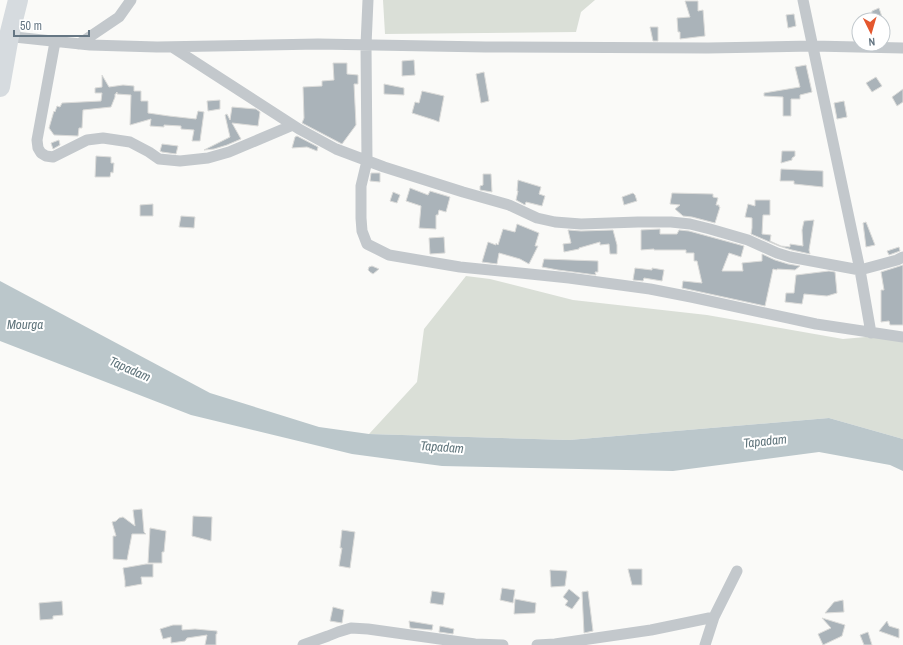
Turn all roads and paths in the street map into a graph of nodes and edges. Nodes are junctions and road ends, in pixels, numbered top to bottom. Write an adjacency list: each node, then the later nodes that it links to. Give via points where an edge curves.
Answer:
1 (18, 0): 5 (highway)
2 (131, 0): 7 (street, via 119,17)
3 (368, 0): 8 (street)
4 (803, 0): 9 (street)
5 (5, 36): 6 (street); 12 (highway)
6 (55, 42): 7 (street); 13 (street, via 37,140 38,148 46,156 53,157 87,140 103,138 130,142 159,159 180,161 208,158 229,152)
7 (79, 44): 10 (street)
8 (366, 45): 9 (street, via 708,48); 10 (street); 14 (street)
9 (813, 46): 11 (street); 16 (street)
10 (172, 47): 13 (street)
11 (903, 48)
12 (0, 87)
13 (293, 125): 14 (street, via 336,149)
14 (367, 161): 16 (street, via 509,205 537,218 554,222 690,224 748,240 790,257); 17 (street, via 362,186 362,232 367,244 389,255 460,267 569,278 691,296 816,324)
15 (903, 258): 16 (street)
16 (860, 270): 17 (street)
17 (871, 333): 18 (street)
18 (903, 337)
19 (737, 570): 20 (street)
20 (714, 617): 24 (street, via 644,631); 25 (street)
21 (303, 645): 22 (street, via 351,628)
22 (474, 645): 23 (street)
23 (503, 645)
24 (537, 645)
25 (705, 645)

